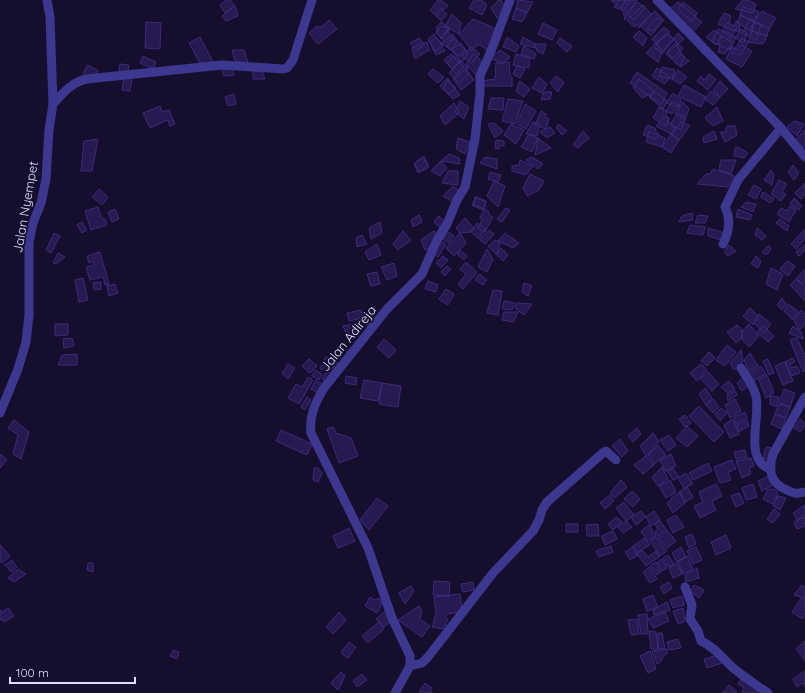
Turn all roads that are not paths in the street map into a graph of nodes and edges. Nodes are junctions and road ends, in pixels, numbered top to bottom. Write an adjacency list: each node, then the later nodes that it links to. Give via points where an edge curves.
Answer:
1 (47, 0): 5 (street, Jalan Nyempet, via 50,17)
2 (312, 0): 5 (street, via 293,60 287,68 222,65 79,80)
3 (510, 0): 16 (street, Jalan Adireja, via 494,46 480,76 475,139 465,187 422,274 387,309 324,388 310,417 311,433 368,548 392,618 410,656)
4 (657, 0): 6 (street)
5 (52, 104): 11 (street, Jalan Nyempet, via 46,179 29,242 29,315 26,342)
6 (781, 128): 7 (street); 8 (street, via 736,184 725,207 728,214 728,230)
7 (805, 158)
8 (723, 244)
9 (741, 368): 13 (street, via 756,397 757,456 762,464)
10 (805, 397): 13 (street, via 773,454)
11 (0, 413)
12 (616, 460): 16 (street, via 604,452 547,502 543,506 536,527 493,573 428,657 422,663)
13 (771, 470): 14 (street, via 771,475 779,486 796,494)
14 (805, 492)
15 (685, 587): 18 (street, via 692,604 690,619 701,641 714,648 732,667)
16 (410, 666): 17 (street)
17 (395, 693)
18 (768, 693)

